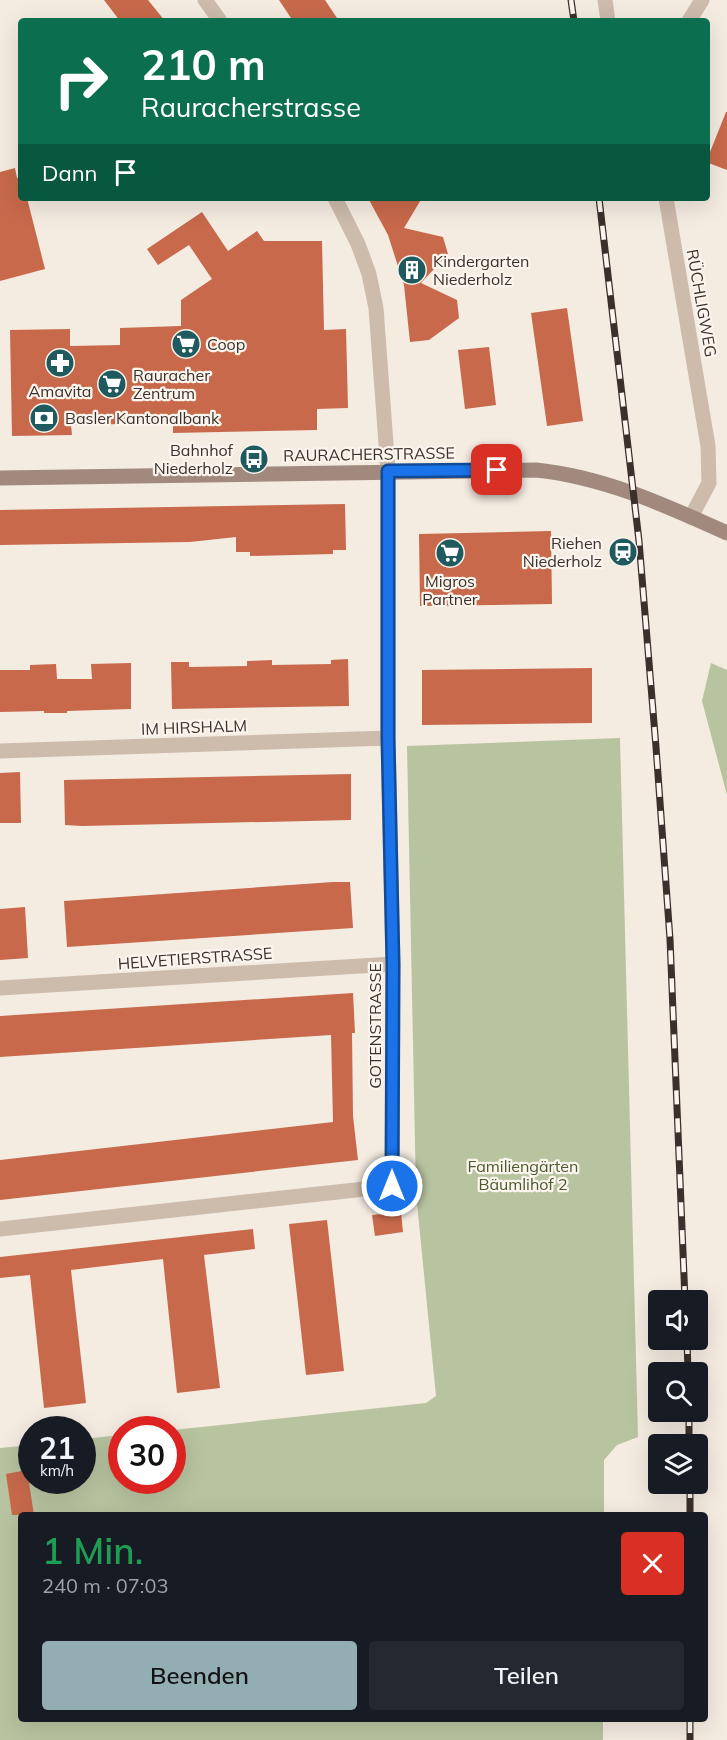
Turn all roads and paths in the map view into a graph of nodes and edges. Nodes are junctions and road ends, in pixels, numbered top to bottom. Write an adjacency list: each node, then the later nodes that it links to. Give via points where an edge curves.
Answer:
1 (205, 0): 4 (street)
2 (605, 0): 5 (street)
3 (702, 0): 6 (street)
4 (218, 18)
5 (608, 18)
6 (691, 18)
7 (336, 201): 9 (street, GOTENSTRASSE, via 358,244 376,308)
8 (667, 201): 11 (street, RÜCHLIGWEG, via 708,446 709,483)
9 (388, 471): 10 (street, RAURACHERSTRASSE); 11 (street, RAURACHERSTRASSE, via 567,473 642,496); 13 (street, GOTENSTRASSE)
10 (0, 478)
11 (691, 517): 12 (street, RAURACHERSTRASSE)
12 (727, 533)
13 (388, 738): 14 (street, IM HIRSHALM); 15 (street, GOTENSTRASSE)
14 (0, 751)
15 (393, 964): 16 (street, HELVETIERSTRASSE); 17 (street, GOTENSTRASSE, via 392,1186)
16 (0, 988)
17 (0, 1229)

